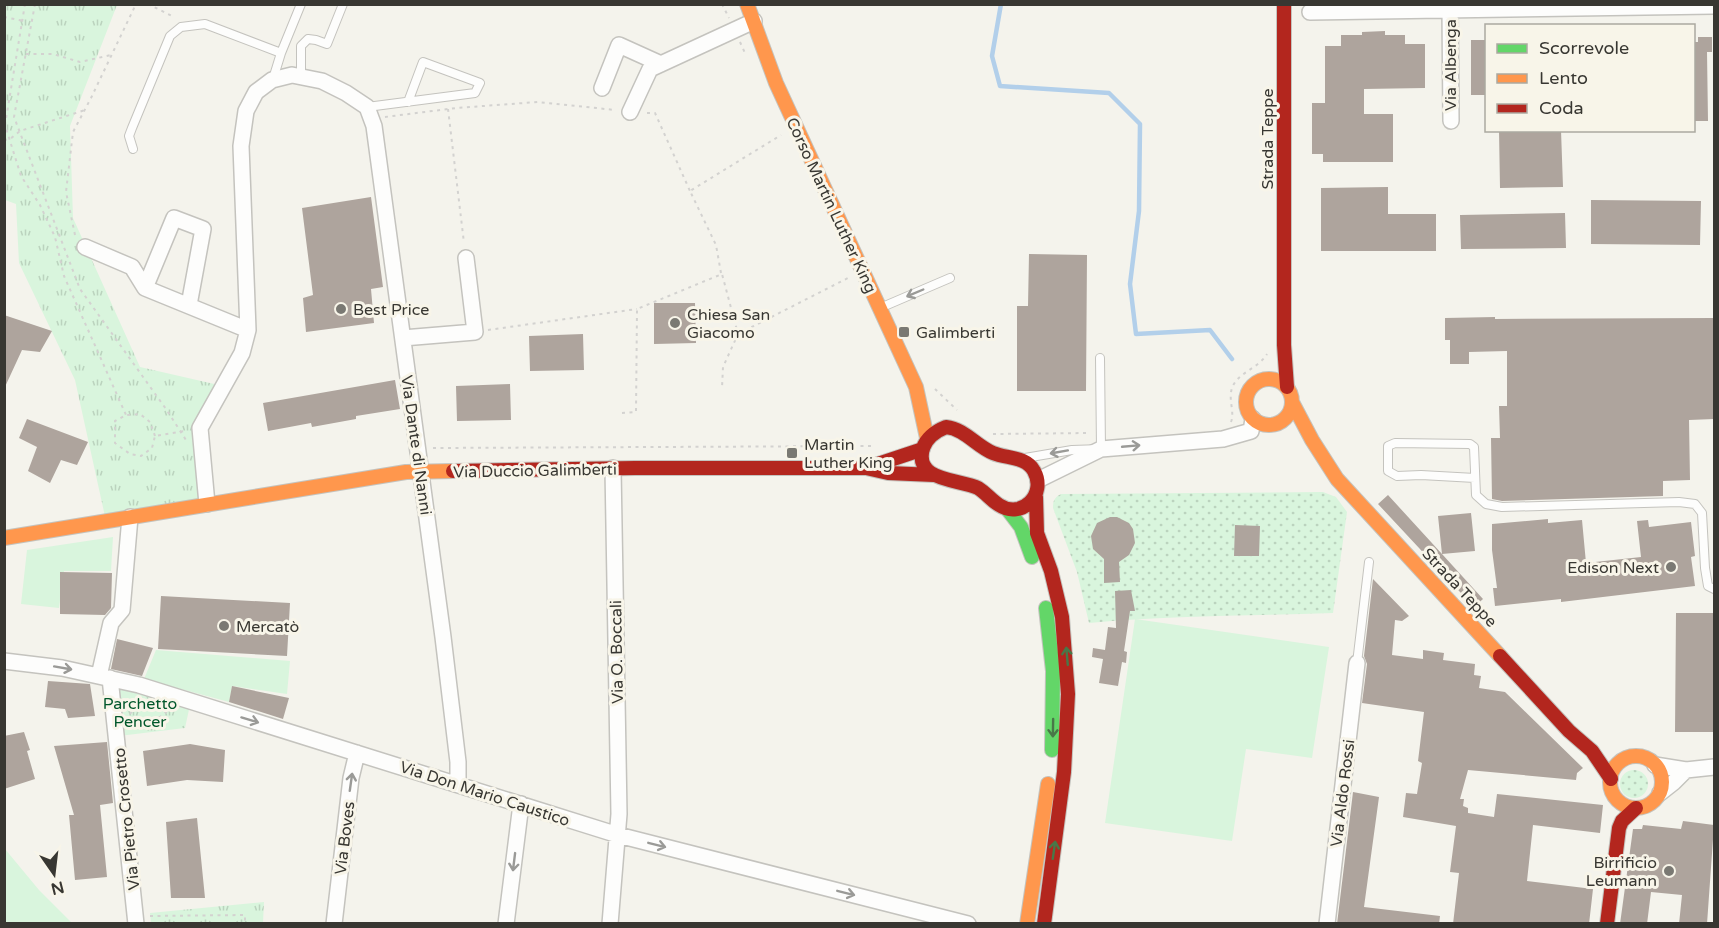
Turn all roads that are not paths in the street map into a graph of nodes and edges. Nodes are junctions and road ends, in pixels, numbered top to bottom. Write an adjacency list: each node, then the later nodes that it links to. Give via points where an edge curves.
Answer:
1 (301, 4): 9 (lane)
2 (343, 4): 11 (lane, via 327,44 308,39 301,46)
3 (747, 4): 8 (street, Corso Martin Luther King)
4 (1284, 4): 27 (street, Strada Teppe)
5 (1714, 6): 6 (street, Via Albenga)
6 (1450, 9): 7 (street, Via Albenga); 17 (street, Via Albenga)
7 (1310, 12)
8 (754, 21): 10 (street); 24 (street, Corso Martin Luther King, via 776,83)
9 (281, 53): 12 (lane); 18 (lane, via 205,24 181,27 170,36 132,128 129,136)
10 (661, 64): 13 (street, via 619,45); 15 (street, via 650,69)
11 (301, 77): 12 (street); 16 (street, via 322,81 346,93)
12 (272, 80): 25 (street, via 256,92 246,111 240,146)
13 (602, 88)
14 (408, 102): 14 (lane, via 475,93 480,83 423,62); 16 (lane)
15 (630, 112)
16 (369, 113): 26 (street, Via Dante di Nanni, via 374,126)
17 (1451, 121)
18 (133, 148)
19 (85, 247): 22 (street, via 132,267)
20 (466, 258): 26 (street, via 475,332)
21 (950, 278): 24 (lane, one-way to 24)
22 (145, 288): 23 (street); 23 (street, via 174,218 203,230)
23 (189, 306): 25 (street)
24 (879, 308): 30 (street, Corso Martin Luther King)
25 (248, 330): 47 (street, via 242,353 200,428)
26 (403, 338): 42 (street, Via Dante di Nanni)
27 (1284, 345): 29 (street); 31 (street, Strada Teppe)
28 (1100, 358): 38 (lane)
29 (1260, 381): 31 (street, via 1275,380); 33 (street, via 1246,398)
30 (916, 387): 34 (street, Corso Martin Luther King); 37 (street, Corso Martin Luther King)
31 (1287, 387): 32 (street)
32 (1293, 404): 35 (street, via 1287,417); 36 (street, Strada Teppe)
33 (1253, 419): 35 (street); 38 (street, one-way to 33, via 1223,439 1251,430)
34 (959, 421): 37 (street, Via Duccio Galimberti, via 937,429); 39 (street, Corso Martin Luther King, via 984,450)
35 (1276, 425): 36 (street)
36 (1312, 440): 56 (street, Strada Teppe, via 1354,498 1569,731)
37 (925, 443): 41 (street, Via Duccio Galimberti, via 900,459); 43 (street, Corso Martin Luther King, via 924,460)
38 (1101, 449): 39 (lane, one-way to 39); 45 (street)
39 (1018, 459): 45 (street, via 1034,469)
40 (613, 468): 41 (street, Via Duccio Galimberti); 42 (street, Via Duccio Galimberti); 69 (street, Via O. Boccali)
41 (866, 468): 43 (street, Via Duccio Galimberti)
42 (421, 472): 47 (street, Via Duccio Galimberti); 63 (street, Via Dante di Nanni)
43 (934, 475): 48 (street, Via Duccio Galimberti, via 978,488)
44 (1475, 478): 44 (lane, via 1474,447 1470,444 1388,446 1388,471 1397,476); 52 (lane, via 1476,495 1486,504 1502,507 1695,504 1702,513 1708,586)
45 (1038, 480): 46 (street)
46 (1036, 497): 48 (street, via 1025,508); 76 (street, one-way to 46, via 1064,772 1068,694 1062,617 1037,532)
47 (207, 504): 49 (street, Via Duccio Galimberti)
48 (1008, 510): 75 (street, one-way to 75, via 1021,527 1038,575 1048,620 1053,702 1050,770)
49 (130, 517): 50 (street, Via Duccio Galimberti); 55 (street, Via Pietro Crosetto, via 122,610 111,623)
50 (4, 538)
51 (1369, 562): 54 (lane)
52 (1714, 590)
53 (4, 661): 55 (street, Via Don Mario Caustico, one-way to 55)
54 (1357, 663): 77 (street, Via Aldo Rossi)
55 (105, 677): 57 (street, Via Don Mario Caustico, one-way to 57); 70 (street, Via Pietro Crosetto)
56 (1592, 751): 58 (street, Strada Teppe); 62 (street, Strada Teppe)
57 (357, 753): 63 (street, Via Don Mario Caustico); 71 (street, Via Boves, one-way to 57)
58 (1620, 761): 59 (street, via 1636,756); 62 (street)
59 (1655, 765): 61 (street); 64 (street, via 1661,775)
60 (1714, 767): 61 (street)
61 (1686, 770): 64 (street)
62 (1611, 779): 65 (street)
63 (458, 784): 66 (street, Via Don Mario Caustico)
64 (1660, 793): 67 (street, via 1648,805)
65 (1616, 798): 67 (street); 68 (street)
66 (521, 804): 69 (street, Via Don Mario Caustico); 72 (street, one-way to 72)
67 (1636, 808): 68 (street)
68 (1619, 828): 78 (street)
69 (618, 835): 73 (street, Via O. Boccali); 74 (street, Via Don Mario Caustico, one-way to 74)
70 (136, 920)
71 (334, 924)
72 (506, 924)
73 (610, 924)
74 (968, 924)
75 (1027, 924)
76 (1044, 924)
77 (1327, 924)
78 (1607, 924)

